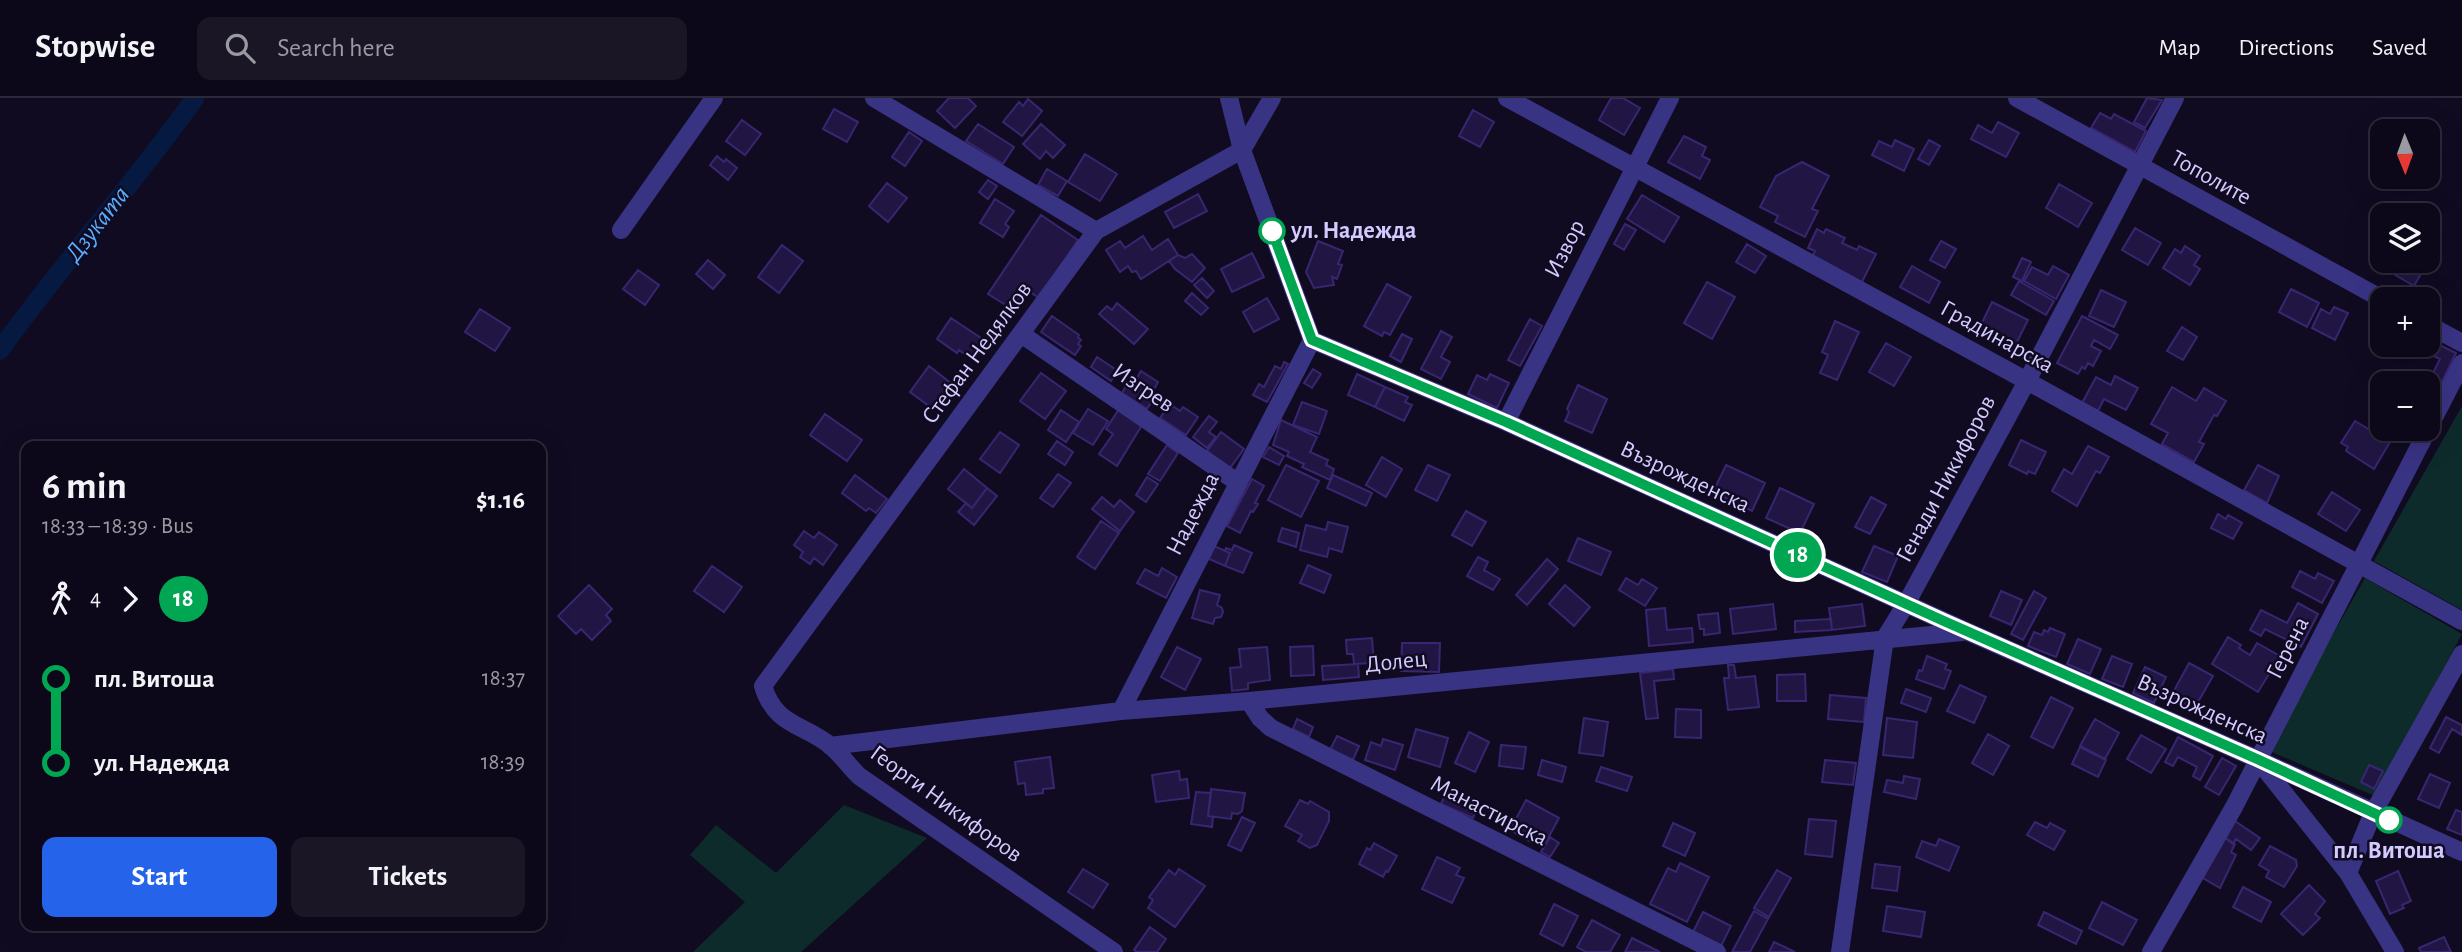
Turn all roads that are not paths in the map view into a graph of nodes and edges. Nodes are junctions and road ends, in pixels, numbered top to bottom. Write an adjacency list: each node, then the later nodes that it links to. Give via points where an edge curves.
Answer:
1 (714, 98): 12 (street)
2 (874, 98): 13 (street)
3 (1229, 98): 9 (street)
4 (1272, 98): 9 (street)
5 (1507, 98): 10 (street, Градинарска)
6 (1670, 98): 10 (street, Извор)
7 (2017, 98): 11 (street, Тополите)
8 (2175, 98): 11 (street, Генади Никифоров)
9 (1242, 150): 13 (street, Стефан Недялков); 17 (street)
10 (1633, 167): 20 (street, Градинарска); 21 (street, Извор)
11 (2139, 167): 14 (street, Тополите); 20 (street, Генади Никифоров)
12 (621, 230)
13 (1096, 231): 16 (street, Стефан Недялков)
14 (2370, 292)
15 (2440, 331): 18 (street)
16 (1021, 334): 22 (street, Изгрев); 29 (street, Стефан Недялков)
17 (1312, 340): 21 (street, Възрожденска); 22 (street, Надежда)
18 (2462, 343)
19 (2462, 363): 23 (street, Герена)
20 (2027, 381): 23 (street, Градинарска); 24 (street, Генади Никифоров)
21 (1506, 422): 24 (street, Възрожденска)
22 (1237, 482): 31 (street, Надежда)
23 (2359, 563): 25 (street, Градинарска); 33 (street, Герена)
24 (1906, 604): 26 (street, Възрожденска); 27 (street, Генади Никифоров)
25 (2462, 621)
26 (1966, 631): 27 (street, Долец); 33 (street, Възрожденска)
27 (1885, 638): 30 (street, Долец); 39 (street, Генади Никифоров)
28 (2462, 654): 34 (street)
29 (763, 686): 32 (street, Георги Никифоров, via 768,703 788,722)
30 (1249, 701): 31 (street, Долец); 38 (street, Манастирска, via 1271,728)
31 (1121, 711): 32 (street, Долец)
32 (830, 746): 37 (street, Георги Никифоров, via 859,776)
33 (2257, 759): 34 (street, Възрожденска); 36 (street); 40 (street, Герена)
34 (2373, 813): 35 (street, Възрожденска); 36 (street)
35 (2462, 852)
36 (2348, 873): 41 (street)
37 (1114, 952)
38 (1717, 952)
39 (1840, 952)
40 (2151, 952)
41 (2395, 952)

